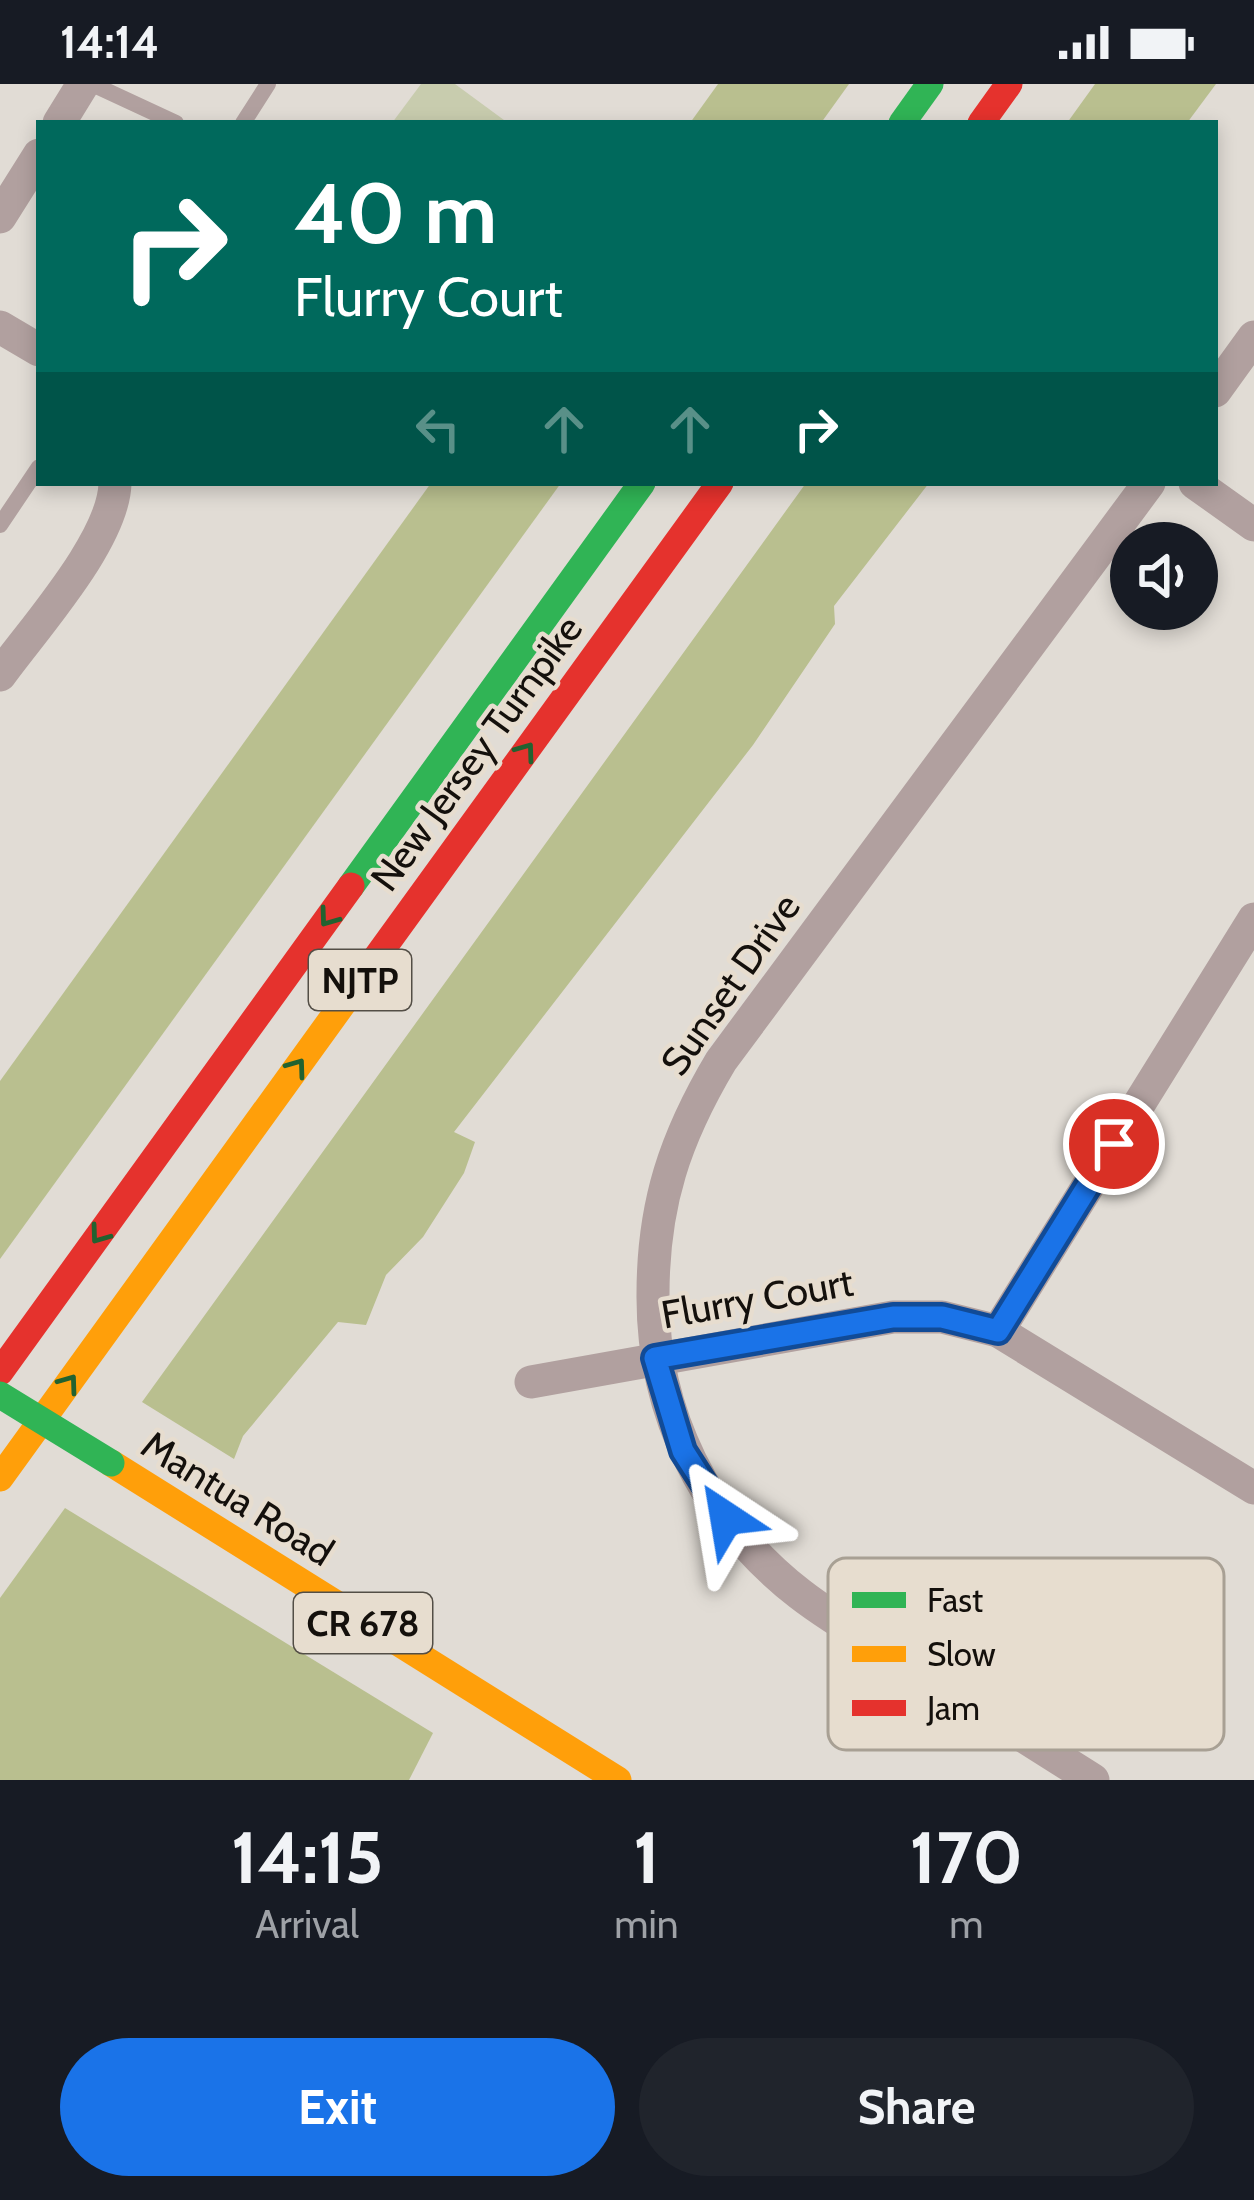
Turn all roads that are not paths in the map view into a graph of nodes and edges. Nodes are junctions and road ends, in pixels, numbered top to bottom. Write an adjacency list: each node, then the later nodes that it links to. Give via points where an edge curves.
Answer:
1 (83, 84): 6 (street)
2 (92, 84): 7 (lane)
3 (268, 84): 8 (lane)
4 (930, 84): 9 (main road)
5 (1009, 84): 10 (main road)
6 (60, 120)
7 (170, 120)
8 (245, 120)
9 (904, 120)
10 (983, 120)
11 (36, 159): 12 (street)
12 (0, 218)
13 (0, 327): 15 (street)
14 (1254, 338): 16 (street)
15 (36, 348)
16 (1218, 388)
17 (36, 471): 23 (lane)
18 (115, 486): 25 (street, via 96,543)
19 (640, 486): 29 (main road, New Jersey Turnpike / NJTP, one-way to 29)
20 (718, 486): 32 (main road, New Jersey Turnpike / NJTP, one-way to 20)
21 (1146, 486): 28 (street, Sunset Drive, via 701,1094 680,1137 655,1229)
22 (1199, 486): 24 (street)
23 (0, 525)
24 (1254, 525)
25 (0, 675)
26 (1254, 919): 27 (street)
27 (998, 1331): 28 (street, Flurry Court, via 942,1317 893,1317); 33 (street, Flurry Court)
28 (655, 1358): 30 (street, Flurry Court); 34 (street, Sunset Drive, via 683,1451 710,1497 778,1576)
29 (0, 1372)
30 (531, 1382)
31 (0, 1395): 36 (main road, Mantua Road / CR 678, bridge)
32 (0, 1478)
33 (1254, 1488)
34 (828, 1614)
35 (1045, 1750): 37 (street, Sunset Drive)
36 (617, 1780)
37 (1093, 1780)

